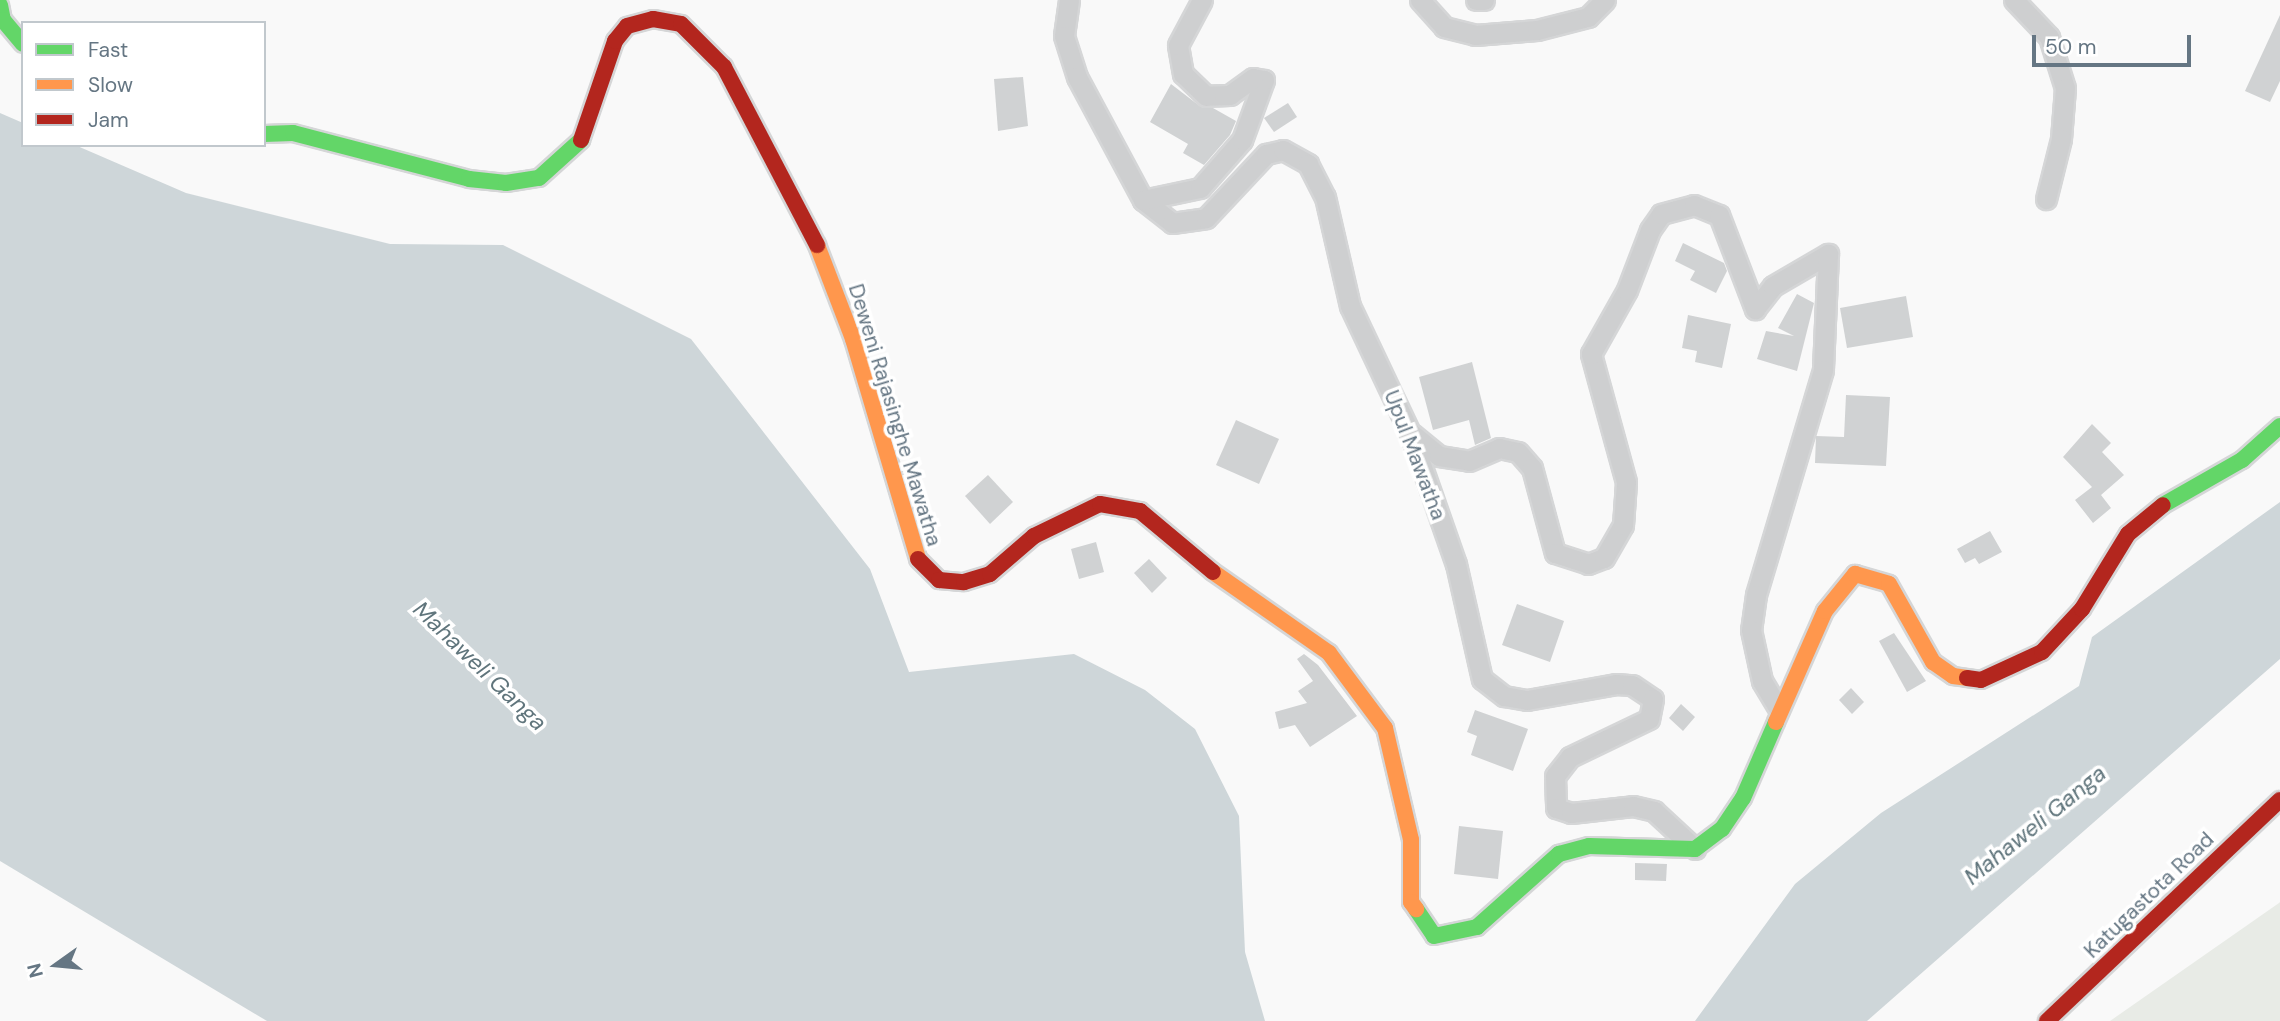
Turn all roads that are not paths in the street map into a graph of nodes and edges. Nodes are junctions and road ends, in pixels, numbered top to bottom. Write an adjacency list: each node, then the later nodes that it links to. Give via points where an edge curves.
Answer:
1 (1069, 0): 12 (street, Upul Mawatha, via 1065,36 1077,77)
2 (1202, 0): 12 (street, via 1178,45 1183,74 1206,96 1230,95 1253,78 1264,80 1242,140 1200,188)
3 (1420, 0): 6 (street, via 1444,27 1475,35 1537,30 1588,17)
4 (1476, 0): 5 (street)
5 (1484, 0)
6 (1605, 0)
7 (2014, 0): 11 (street, via 2049,37 2065,88 2061,139)
8 (0, 5): 9 (street, via 3,20)
9 (21, 42)
10 (266, 134): 17 (street, Deweni Rajasinghe Mawatha, via 293,132 469,179 506,183 539,178 581,139 615,41 627,26 653,19 681,24 724,68 815,239 853,339 910,540 919,563 939,580 964,582 990,575 1034,536 1100,505 1140,510 1193,558 1329,653 1385,728 1411,840 1411,902 1434,936 1477,927 1559,854 1589,846)
11 (2046, 199)
12 (1143, 201): 14 (street, Upul Mawatha, via 1172,223 1206,218 1266,154 1283,150 1308,164 1325,197 1350,306)
13 (2280, 426): 15 (street, via 2242,460 2148,514 2128,534 2082,609 2042,652 1981,680 1953,676 1933,662 1889,584 1855,574 1825,611)
14 (1410, 433): 15 (street, via 1439,456 1469,461 1499,448 1518,452 1532,468 1555,553 1588,564 1604,558 1623,525 1626,482 1591,354 1627,290 1650,230 1661,214 1693,205 1719,215 1755,309 1773,286 1828,254 1823,370 1756,595 1751,630 1762,681); 17 (street, Upul Mawatha, via 1456,564 1482,680 1504,696 1527,700 1616,684 1632,685 1653,699 1649,719 1570,757 1555,776 1556,808 1571,813 1633,806 1654,811)
15 (1779, 709): 17 (street, via 1743,798 1722,829)
16 (2280, 800): 18 (street, Katugastota Road)
17 (1695, 849)
18 (2047, 1021)

